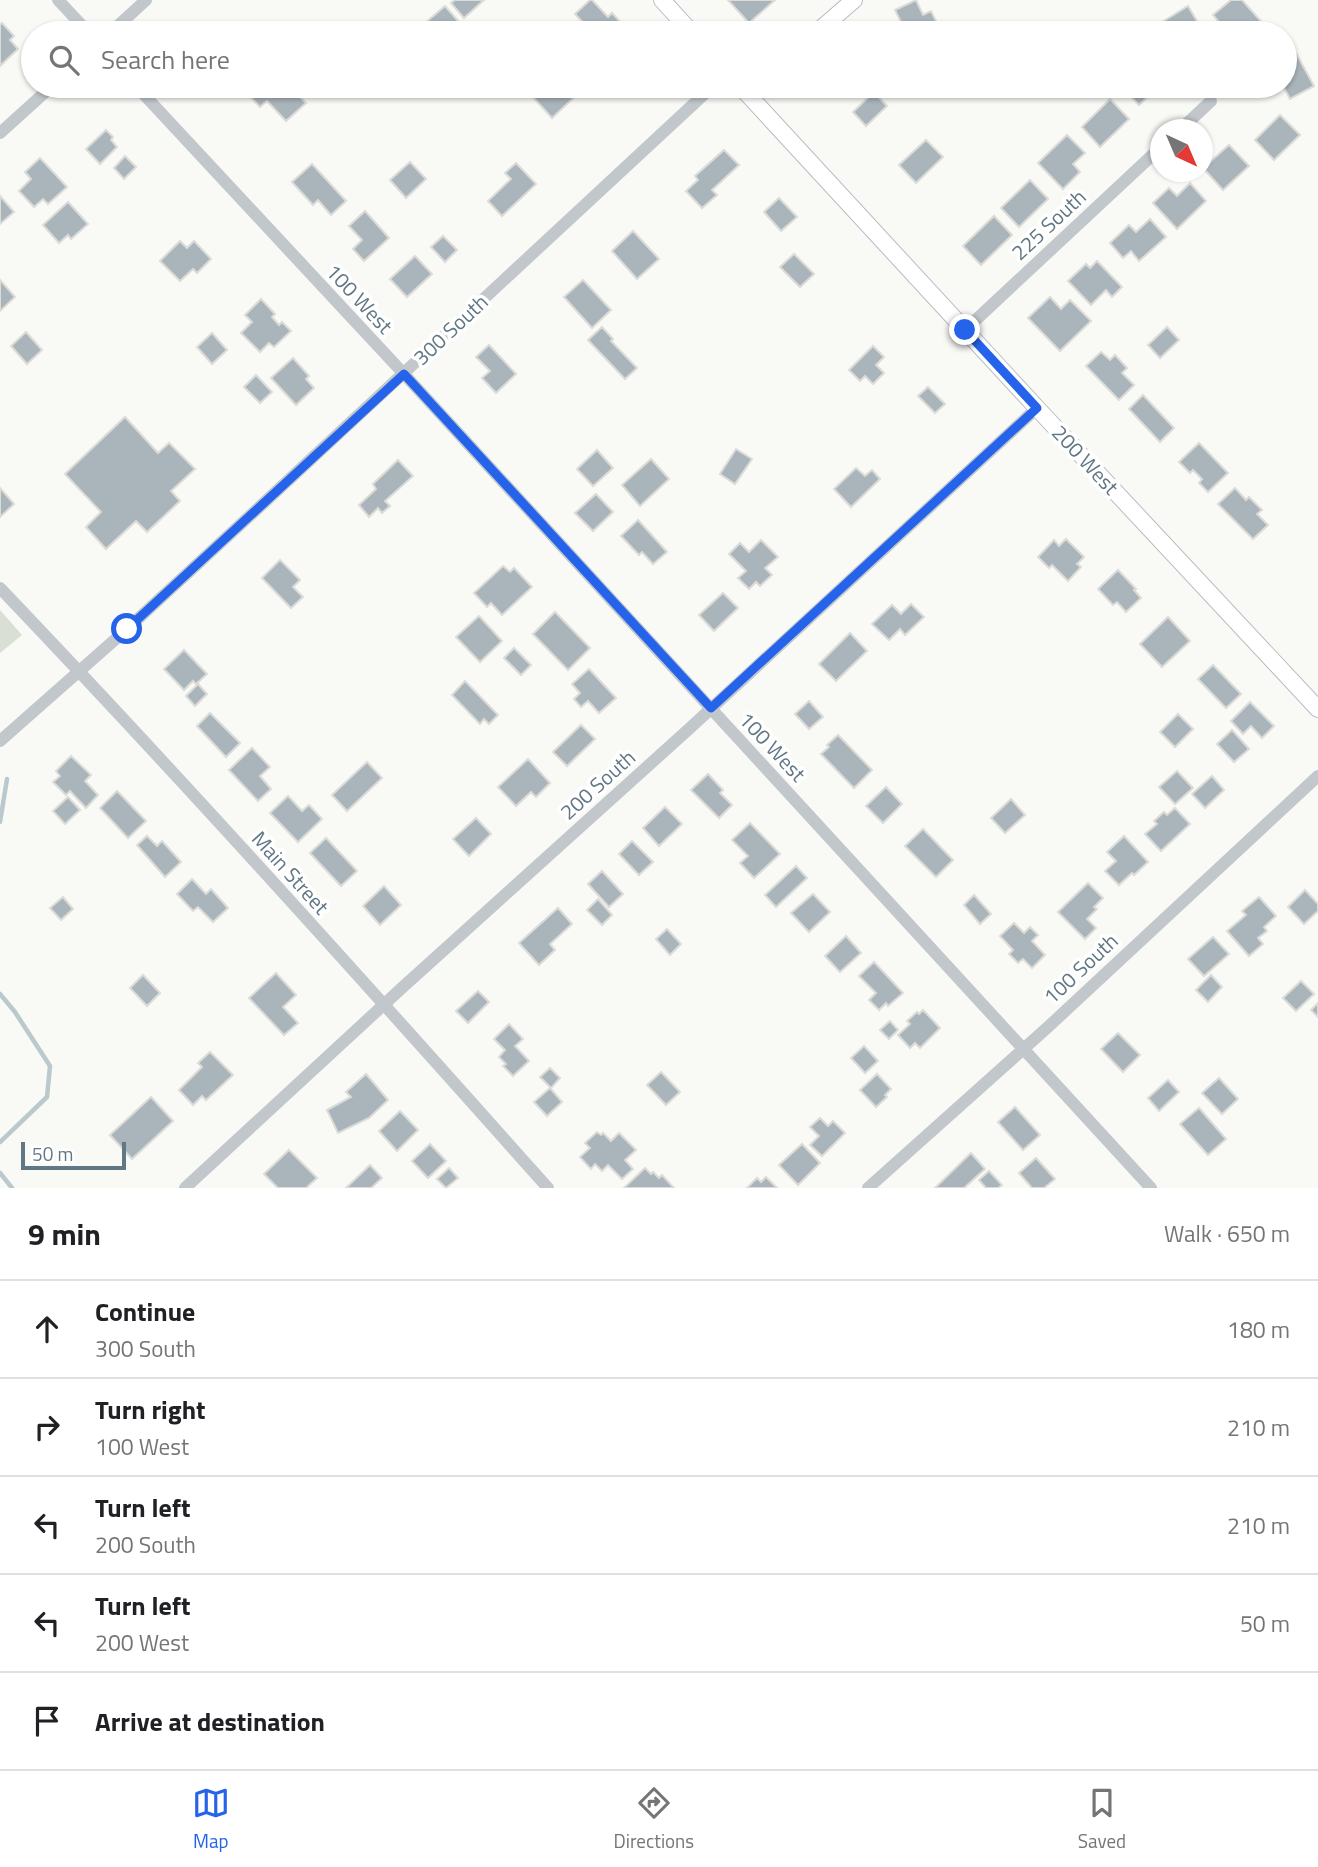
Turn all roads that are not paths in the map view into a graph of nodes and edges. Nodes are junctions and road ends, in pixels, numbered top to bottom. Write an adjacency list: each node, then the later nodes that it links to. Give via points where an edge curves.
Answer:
1 (58, 0): 5 (street)
2 (146, 0): 6 (street)
3 (662, 0): 7 (street)
4 (854, 0): 8 (street)
5 (78, 21)
6 (123, 21)
7 (681, 21)
8 (830, 21)
9 (38, 98): 15 (street)
10 (147, 98): 18 (street, 100 West)
11 (700, 98): 18 (street, 300 South)
12 (758, 98): 17 (street, 200 West)
13 (1210, 101): 14 (street)
14 (1191, 119)
15 (0, 132)
16 (1150, 157): 17 (street, 225 South)
17 (965, 330): 19 (street, 200 West)
18 (404, 374): 21 (street, 300 South); 22 (street, 100 West)
19 (1037, 408): 22 (street, 200 South); 23 (street, 200 West)
20 (0, 588): 21 (street, Main Street)
21 (79, 671): 24 (street, 300 South); 26 (street, Main Street)
22 (711, 708): 26 (street, 200 South); 27 (street, 100 West)
23 (1318, 709)
24 (0, 741)
25 (1318, 776): 27 (street, 100 South)
26 (384, 1004): 28 (street, 200 South); 29 (street, Main Street)
27 (1023, 1049): 30 (street, 100 South); 31 (street, 100 West)
28 (185, 1188)
29 (548, 1188)
30 (868, 1188)
31 (1151, 1188)

